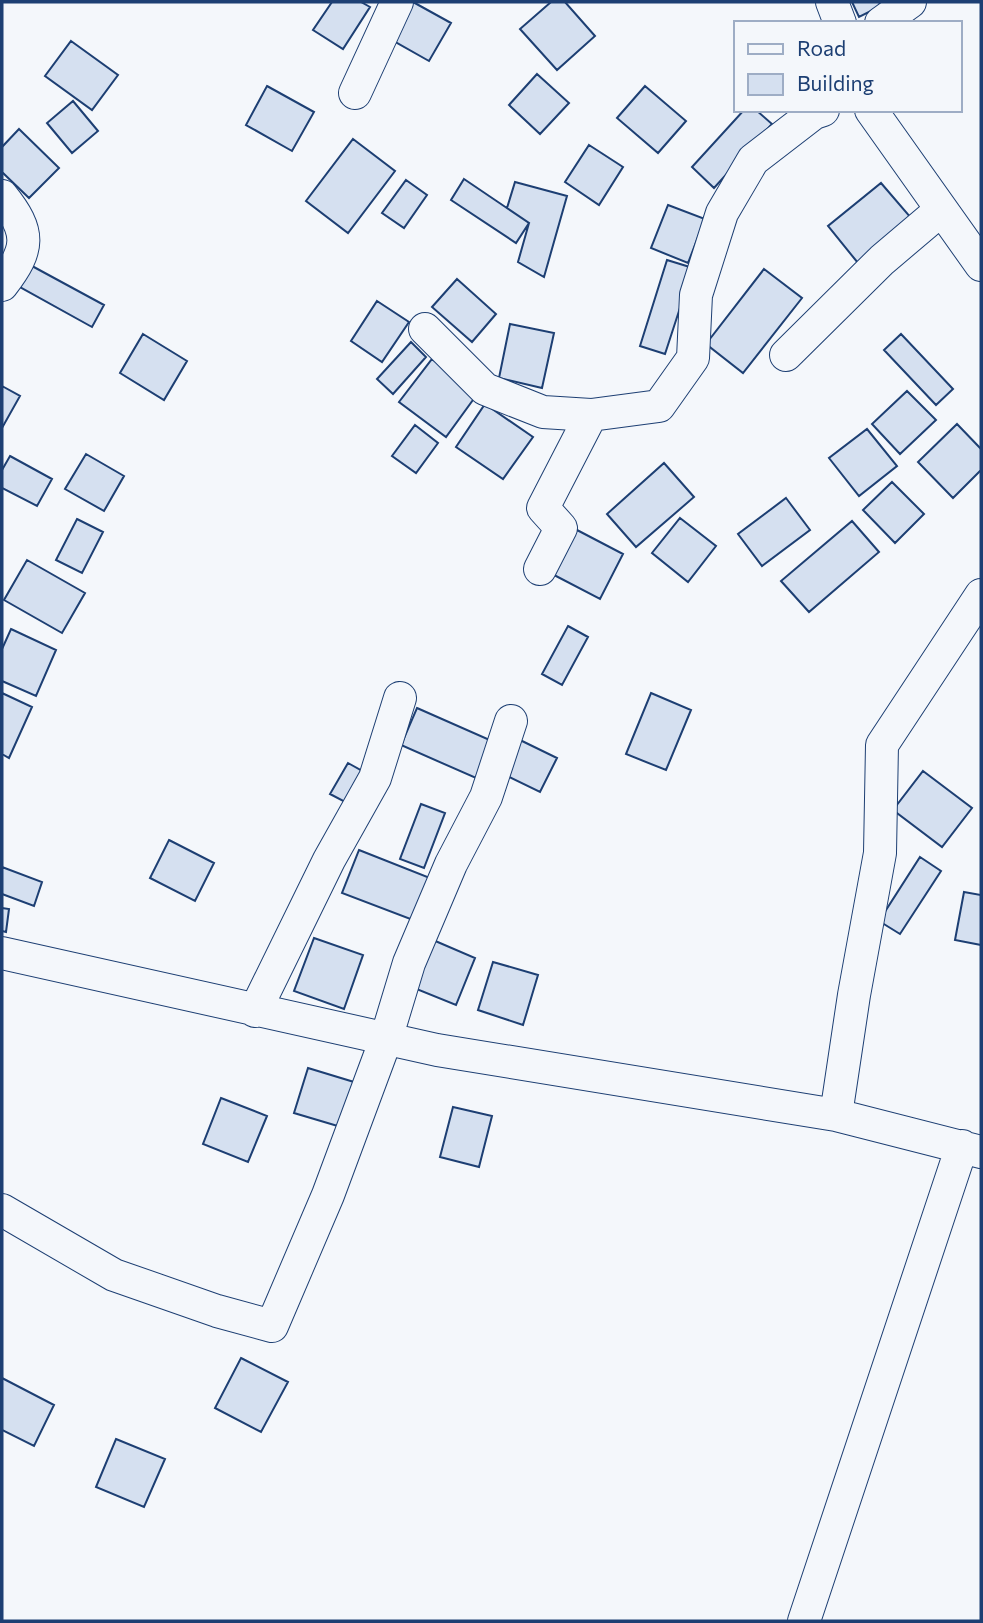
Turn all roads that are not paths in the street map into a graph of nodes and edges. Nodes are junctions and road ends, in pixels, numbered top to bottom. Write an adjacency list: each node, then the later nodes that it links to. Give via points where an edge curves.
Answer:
1 (397, 2): 6 (street)
2 (832, 2): 4 (street)
3 (910, 2): 5 (street)
4 (839, 21)
5 (884, 21)
6 (355, 93)
7 (817, 112): 15 (street, via 753,160 722,212 696,295 693,358 659,405)
8 (872, 112): 10 (street)
9 (2, 196): 12 (street, via 22,221 22,259)
10 (941, 210): 11 (street); 14 (street, via 882,260)
11 (981, 265)
12 (2, 285)
13 (425, 328): 15 (street, via 485,389 543,412)
14 (786, 355)
15 (591, 415): 16 (street, via 542,508 561,528)
16 (540, 569)
17 (981, 595): 23 (street, via 882,745 880,853)
18 (400, 698): 21 (street, via 375,778)
19 (511, 721): 22 (street, via 486,797 451,864 410,963)
20 (2, 953): 21 (street)
21 (255, 1011): 22 (street)
22 (386, 1039): 23 (street); 25 (street, via 328,1195 272,1326 114,1275)
23 (836, 1115): 24 (street)
24 (972, 1149): 26 (street)
25 (2, 1210)
26 (804, 1621)

